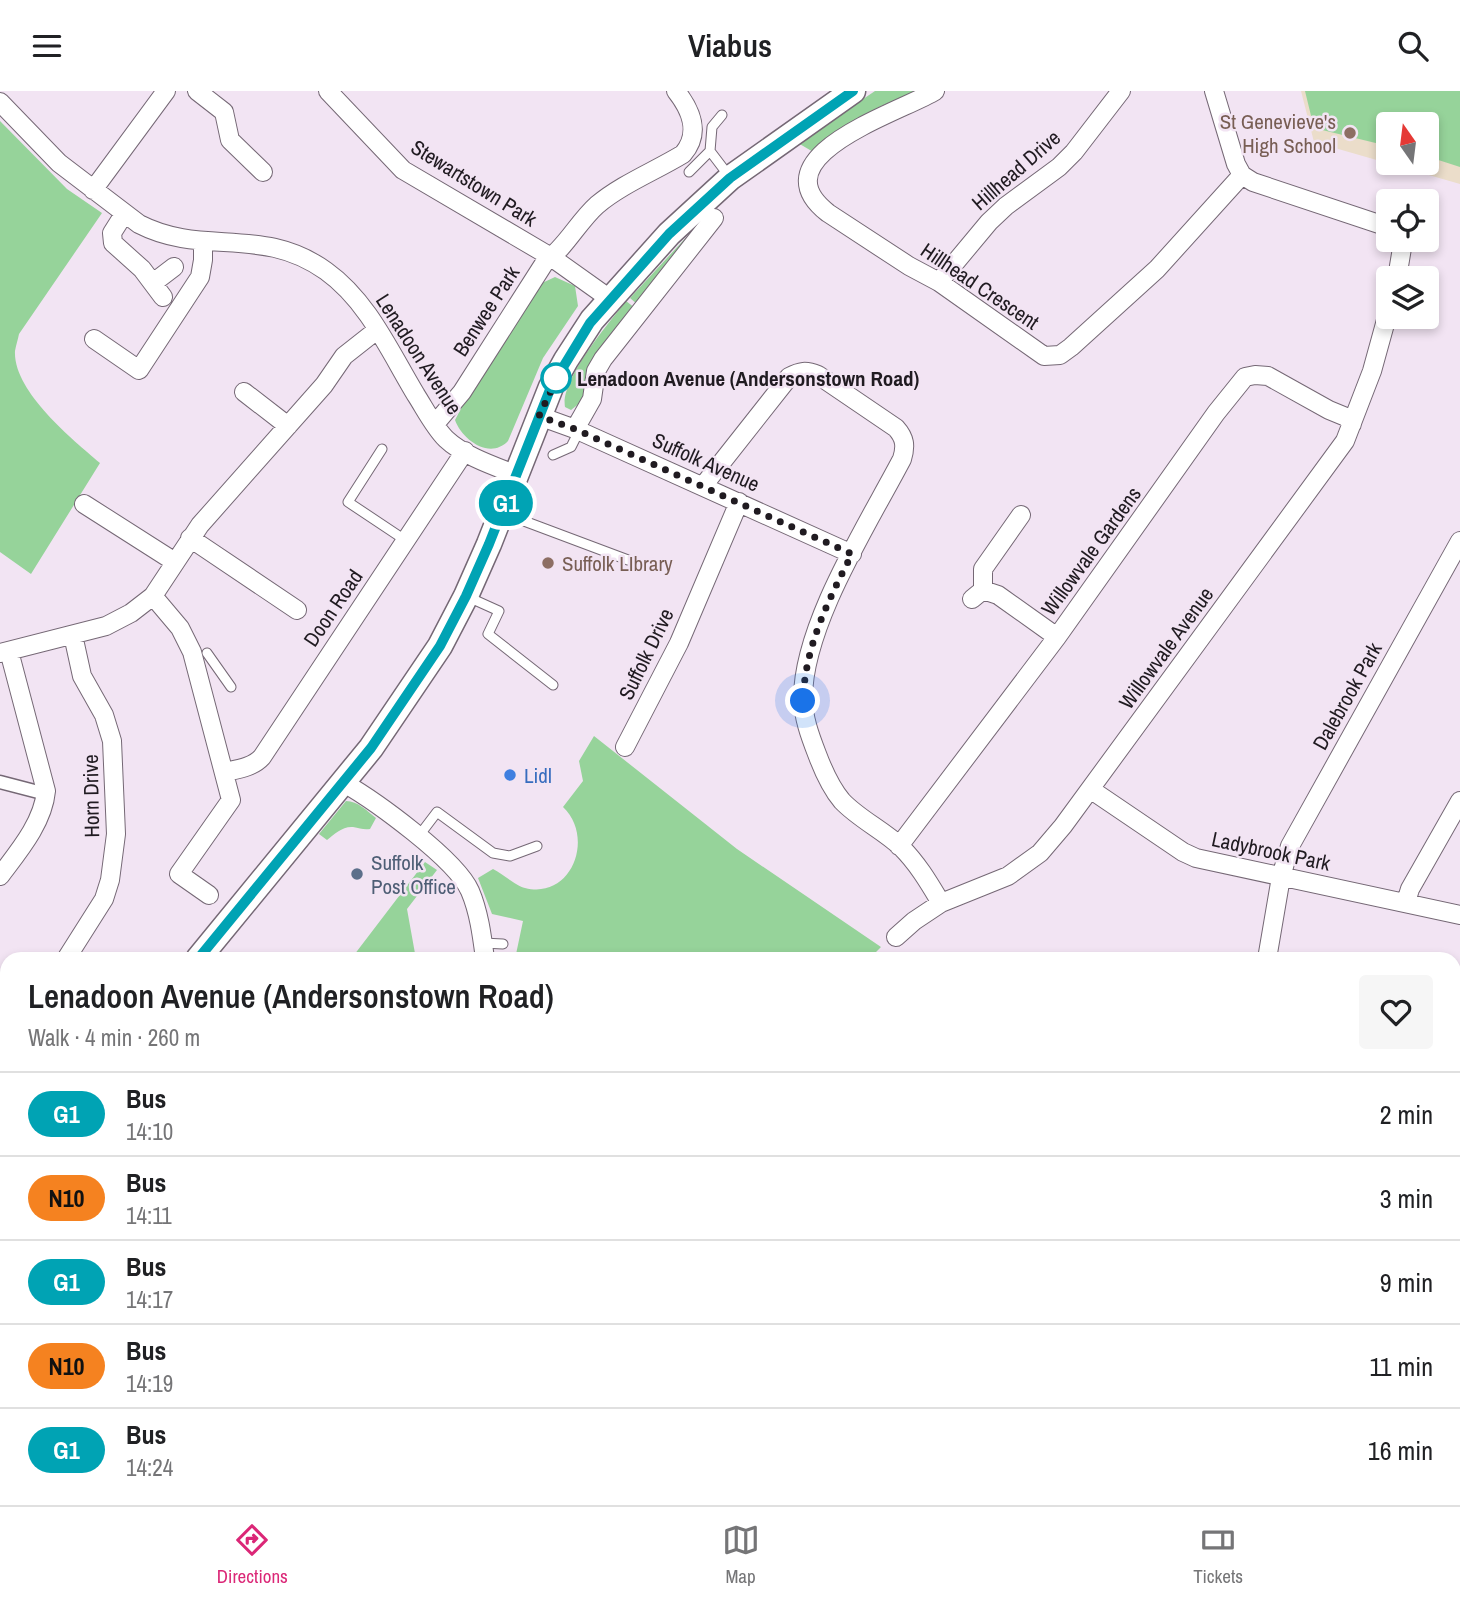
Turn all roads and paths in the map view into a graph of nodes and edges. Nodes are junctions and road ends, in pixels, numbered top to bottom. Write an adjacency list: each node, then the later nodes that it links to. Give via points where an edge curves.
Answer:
1 (166, 91): 16 (street)
2 (197, 91): 12 (street, via 224,112 230,140)
3 (328, 91): 21 (street, Stewartstown Park, via 403,170)
4 (676, 91): 21 (street, Benwee Park, via 692,120 689,147 611,194)
5 (935, 91): 23 (street, Hillhead Crescent, via 863,124 815,162 806,178 812,197 828,213)
6 (1121, 91): 23 (street, Hillhead Drive, via 1074,152 989,222)
7 (1214, 91): 14 (street)
8 (848, 93): 15 (main road)
9 (0, 102): 16 (street, Lenadoon Avenue, via 59,163)
10 (722, 115): 11 (lane, via 712,127)
11 (710, 151): 13 (lane); 15 (lane)
12 (263, 172)
13 (689, 172)
14 (1242, 175): 19 (street); 23 (street, Hillhead Crescent, via 1157,269 1060,355 1044,356)
15 (730, 178): 24 (main road, via 669,234)
16 (93, 190): 17 (street, Lenadoon Avenue)
17 (124, 214): 20 (street, Lenadoon Avenue, via 165,236); 22 (street, via 112,233 113,243 158,290)
18 (714, 218): 33 (street, via 603,359)
19 (1376, 223)
20 (203, 241): 26 (street, Lenadoon Avenue, via 279,247 316,264 355,296); 27 (street, via 200,277 139,370)
21 (551, 257): 24 (street, Stewartstown Park); 30 (street, Benwee Park)
22 (174, 267)
23 (939, 282)
24 (610, 299): 29 (main road, via 566,360)
25 (1384, 329): 31 (street, Willowvale Avenue)
26 (377, 330): 30 (street, Lenadoon Avenue); 32 (street, via 344,356)
27 (93, 339)
28 (244, 392): 32 (street)
29 (539, 416): 33 (street, Suffolk Avenue); 37 (main road)
30 (435, 424): 35 (street, Lenadoon Avenue, via 446,439)
31 (1352, 424): 53 (street, Willowvale Gardens, via 1268,376 1245,377); 64 (street, Willowvale Avenue, via 1323,472)
32 (288, 426): 43 (street)
33 (577, 430): 36 (lane, via 571,447); 38 (street, Suffolk Avenue)
34 (382, 449): 44 (lane, via 348,502)
35 (465, 451): 37 (street, Lenadoon Avenue); 44 (street, Doon Road)
36 (553, 455)
37 (517, 475): 50 (main road)
38 (703, 486): 39 (street, Suffolk Avenue); 46 (street, via 789,377 809,371 818,375 896,428 904,441 902,459)
39 (739, 502): 46 (street, Suffolk Avenue); 60 (street, Suffolk Drive, via 679,643)
40 (84, 503): 48 (street)
41 (1021, 515): 53 (street, via 983,569 978,594 999,594)
42 (524, 521): 47 (lane)
43 (190, 538): 48 (street); 51 (street)
44 (405, 540): 61 (street, Doon Road, via 262,757 247,767)
45 (1460, 541): 71 (street, Dalebrook Park, via 1308,811)
46 (852, 554): 69 (street, via 822,614 807,658 805,716 819,761 842,800)
47 (628, 560)
48 (175, 562): 49 (street)
49 (153, 596): 52 (street, via 120,620); 57 (street, via 186,638)
50 (466, 596): 58 (lane, via 499,611 488,634); 63 (main road, via 440,646)
51 (297, 610)
52 (73, 635): 54 (street); 79 (street, Horn Drive, via 82,676 109,728 116,824 104,899)
53 (1057, 637): 69 (street, Willowvale Gardens)
54 (5, 652): 65 (street)
55 (207, 653): 56 (lane)
56 (223, 675): 57 (lane); 59 (lane)
57 (200, 681): 61 (street)
58 (553, 685)
59 (232, 687)
60 (625, 747)
61 (225, 772): 72 (street, via 232,800 179,874)
62 (0, 782): 65 (street)
63 (344, 783): 67 (street); 80 (main road)
64 (1090, 789): 71 (street, Ladybrook Park, via 1196,859); 74 (street, Willowvale Avenue, via 1040,853 1008,876)
65 (46, 794): 70 (street, via 26,841)
66 (1460, 801): 73 (street)
67 (418, 837): 68 (lane, via 437,812 493,853 510,856); 78 (street, via 461,875 475,905)
68 (537, 846)
69 (899, 846): 74 (street)
70 (0, 877)
71 (1281, 877): 73 (street, Ladybrook Park); 81 (street, Dalebrook Park)
72 (209, 895)
73 (1406, 902): 75 (street, Ladybrook Park)
74 (941, 903): 76 (street, Willowvale Avenue)
75 (1460, 915)
76 (896, 937)
77 (503, 944): 78 (lane)
78 (484, 951)
79 (74, 952)
80 (204, 952)
81 (1268, 952)

